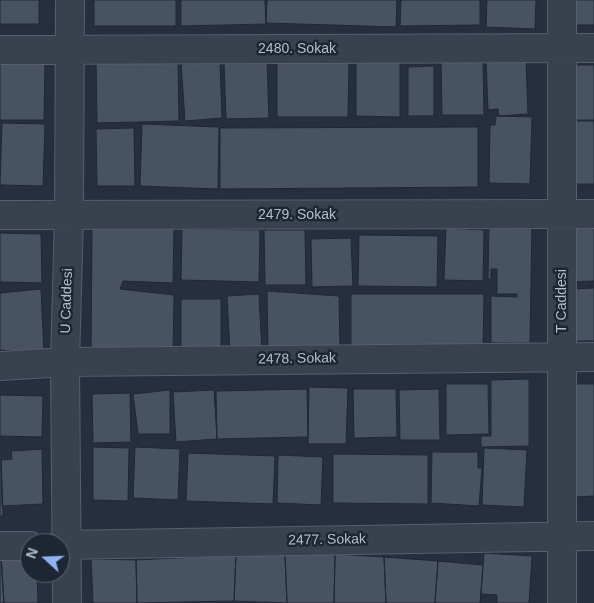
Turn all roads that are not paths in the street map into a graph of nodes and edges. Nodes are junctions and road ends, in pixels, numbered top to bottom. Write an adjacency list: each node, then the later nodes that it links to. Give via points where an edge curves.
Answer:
1 (70, 0): 6 (street, U Caddesi)
2 (562, 0): 4 (street, T Caddesi)
3 (594, 48): 4 (street, 2480. Sokak)
4 (562, 49): 6 (street, 2480. Sokak); 7 (street, T Caddesi)
5 (0, 50): 6 (street, 2480. Sokak)
6 (70, 50): 10 (street, U Caddesi)
7 (562, 214): 8 (street, 2479. Sokak); 10 (street, 2479. Sokak); 11 (street, T Caddesi)
8 (594, 214)
9 (0, 215): 10 (street, 2479. Sokak)
10 (69, 216): 13 (street, U Caddesi)
11 (562, 356): 12 (street, 2478. Sokak); 13 (street, 2478. Sokak); 16 (street, T Caddesi)
12 (594, 356)
13 (66, 362): 14 (street, 2478. Sokak); 15 (street, U Caddesi)
14 (0, 366)
15 (63, 533)
16 (562, 536): 17 (street, 2477. Sokak); 18 (street, 2477. Sokak); 23 (street, T Caddesi)
17 (594, 536)
18 (70, 545)
19 (0, 546): 20 (street)
20 (20, 546)
21 (66, 583): 22 (street, U Caddesi)
22 (67, 603)
23 (562, 603)

